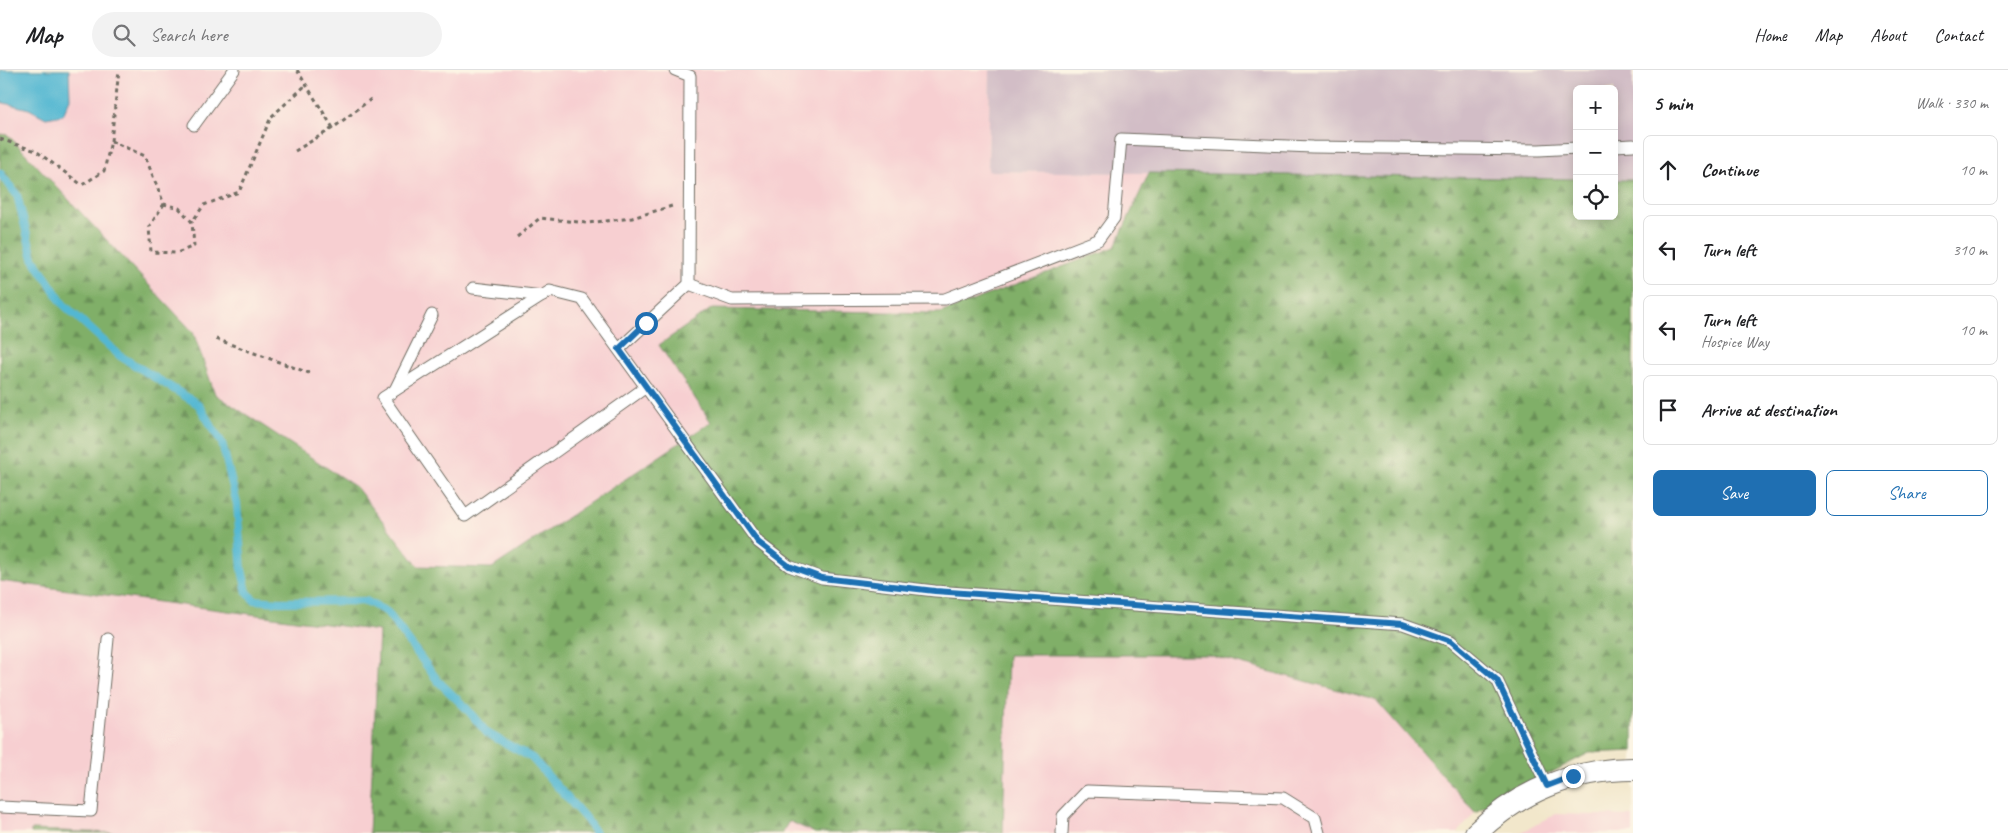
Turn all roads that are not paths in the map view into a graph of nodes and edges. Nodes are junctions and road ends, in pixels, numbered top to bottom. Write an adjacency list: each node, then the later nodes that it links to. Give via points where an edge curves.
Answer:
1 (234, 70): 3 (lane)
2 (675, 70): 7 (lane, via 690,76)
3 (194, 125)
4 (1633, 145): 5 (lane)
5 (1618, 146)
6 (1573, 148): 7 (lane, via 1312,147 1121,139 1114,218 1098,240 945,299 732,300)
7 (689, 284): 11 (lane)
8 (473, 288): 9 (lane)
9 (543, 296): 11 (lane, via 550,291 582,299); 13 (lane)
10 (432, 315): 13 (lane)
11 (619, 349): 12 (lane)
12 (646, 387): 13 (lane, via 465,516 383,398); 16 (lane, via 758,542 789,566 822,578 935,591 1403,624 1451,641 1497,680)
13 (395, 391)
14 (108, 639): 17 (lane, via 91,811)
15 (1633, 769): 16 (street, via 1573,776)
16 (1547, 786): 20 (street, via 1492,818)
17 (0, 807)
18 (1062, 833): 19 (lane, via 1063,816 1088,792 1283,798 1315,818)
19 (1319, 833)
20 (1476, 833)

